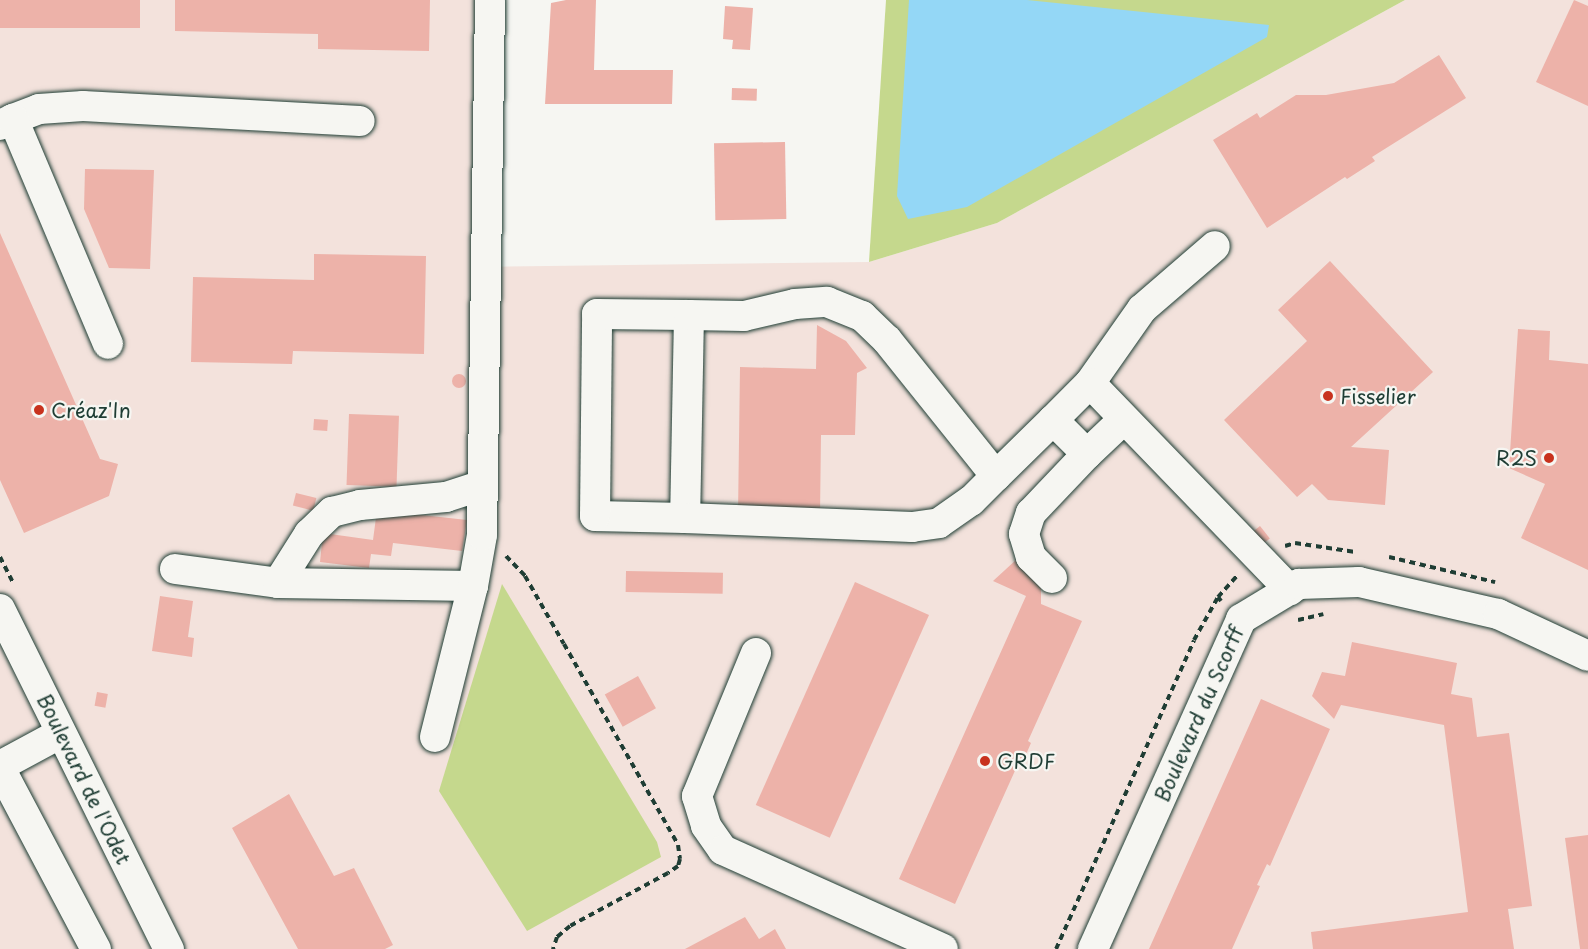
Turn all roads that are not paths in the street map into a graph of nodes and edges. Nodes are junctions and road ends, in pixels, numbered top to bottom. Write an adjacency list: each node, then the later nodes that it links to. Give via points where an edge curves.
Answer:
1 (490, 0): 12 (street)
2 (360, 121): 3 (street, via 83,106 39,109)
3 (7, 122): 6 (street)
4 (1215, 246): 7 (street, via 1142,309)
5 (689, 315): 11 (street, via 744,316 795,304 827,302 862,316 887,340); 13 (street); 13 (street, via 597,314 595,516)
6 (108, 344)
7 (1090, 383): 8 (street); 9 (street)
8 (1124, 419): 10 (street); 18 (street)
9 (1053, 420): 10 (street); 11 (street)
10 (1087, 454): 15 (street, via 1031,513 1024,534 1031,557)
11 (996, 476): 13 (street, via 971,501 939,522 912,527)
12 (482, 485): 16 (street, via 446,497 360,505 332,512 309,534); 17 (street, via 482,535)
13 (685, 518)
14 (175, 569): 16 (street)
15 (1052, 578)
16 (278, 583): 17 (street)
17 (473, 586): 23 (street)
18 (1290, 590): 21 (street, Boulevard du Scorff, via 1299,584 1359,582 1498,614); 28 (street, Boulevard du Scorff, via 1241,619)
19 (0, 609): 22 (street, Boulevard de l'Odet)
20 (756, 653): 27 (street, via 697,796 706,826 723,850)
21 (1588, 656)
22 (62, 733): 24 (street); 26 (street, Boulevard de l'Odet)
23 (435, 737)
24 (0, 767): 25 (street)
25 (96, 949)
26 (169, 949)
27 (943, 949)
28 (1093, 949)

